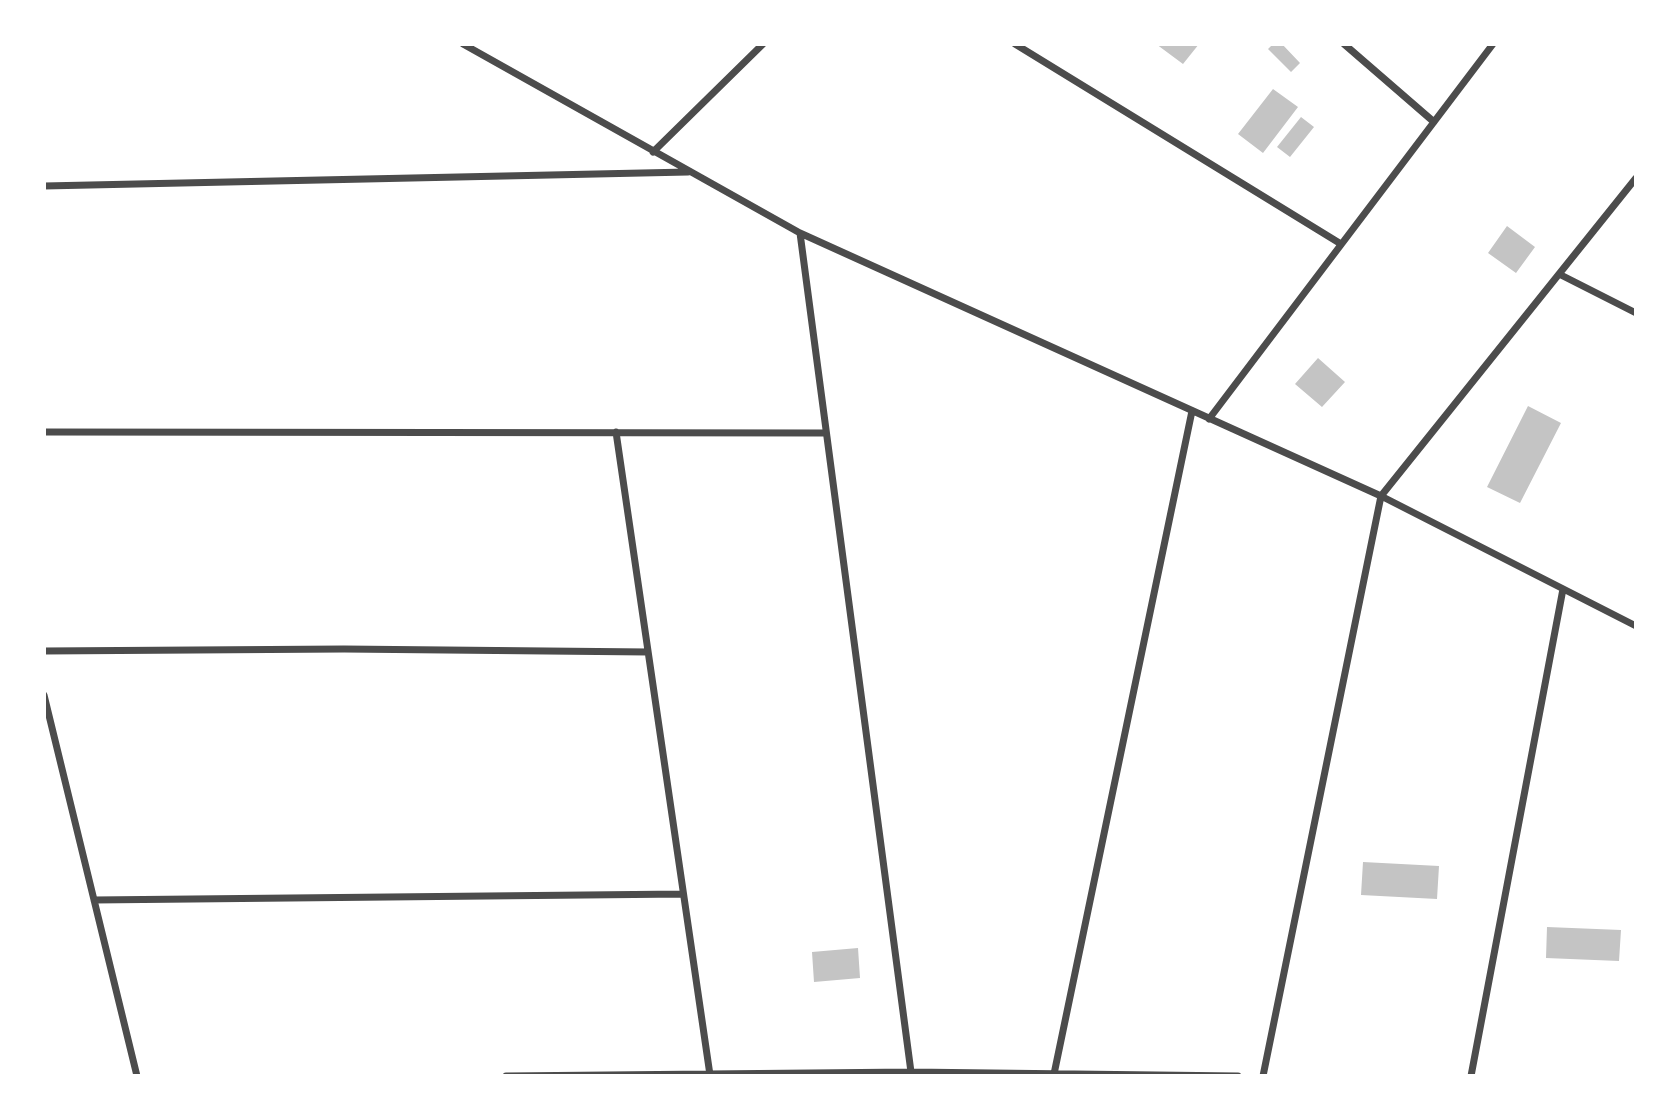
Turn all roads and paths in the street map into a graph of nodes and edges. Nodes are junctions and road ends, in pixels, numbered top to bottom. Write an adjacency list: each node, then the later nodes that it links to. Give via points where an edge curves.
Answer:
1 (463, 44): 7 (street)
2 (483, 44): 7 (street)
3 (763, 44): 9 (street)
4 (1015, 44): 14 (street)
5 (1344, 44): 8 (street)
6 (1493, 44): 8 (street)
7 (476, 51): 9 (street)
8 (1434, 122): 14 (street)
9 (653, 152): 10 (street)
10 (689, 172): 12 (street); 13 (street)
11 (1636, 178): 15 (street)
12 (44, 186)
13 (800, 233): 17 (street); 21 (street)
14 (1341, 244): 18 (street)
15 (1559, 274): 16 (street); 22 (street)
16 (1636, 313)
17 (1192, 411): 18 (street); 31 (street)
18 (1209, 419): 22 (street)
19 (44, 432): 20 (street)
20 (616, 432): 21 (street); 26 (street)
21 (826, 433): 30 (street)
22 (1381, 496): 23 (street); 36 (street)
23 (1563, 589): 24 (street); 37 (street)
24 (1636, 626)
25 (44, 651): 26 (street)
26 (648, 652): 28 (street)
27 (44, 695): 29 (street)
28 (683, 894): 29 (street); 32 (street)
29 (94, 900): 33 (street)
30 (911, 1072): 31 (street); 32 (street)
31 (1054, 1074): 35 (street)
32 (710, 1075): 34 (street)
33 (137, 1076)
34 (506, 1076)
35 (1238, 1076)
36 (1263, 1076)
37 (1471, 1076)

